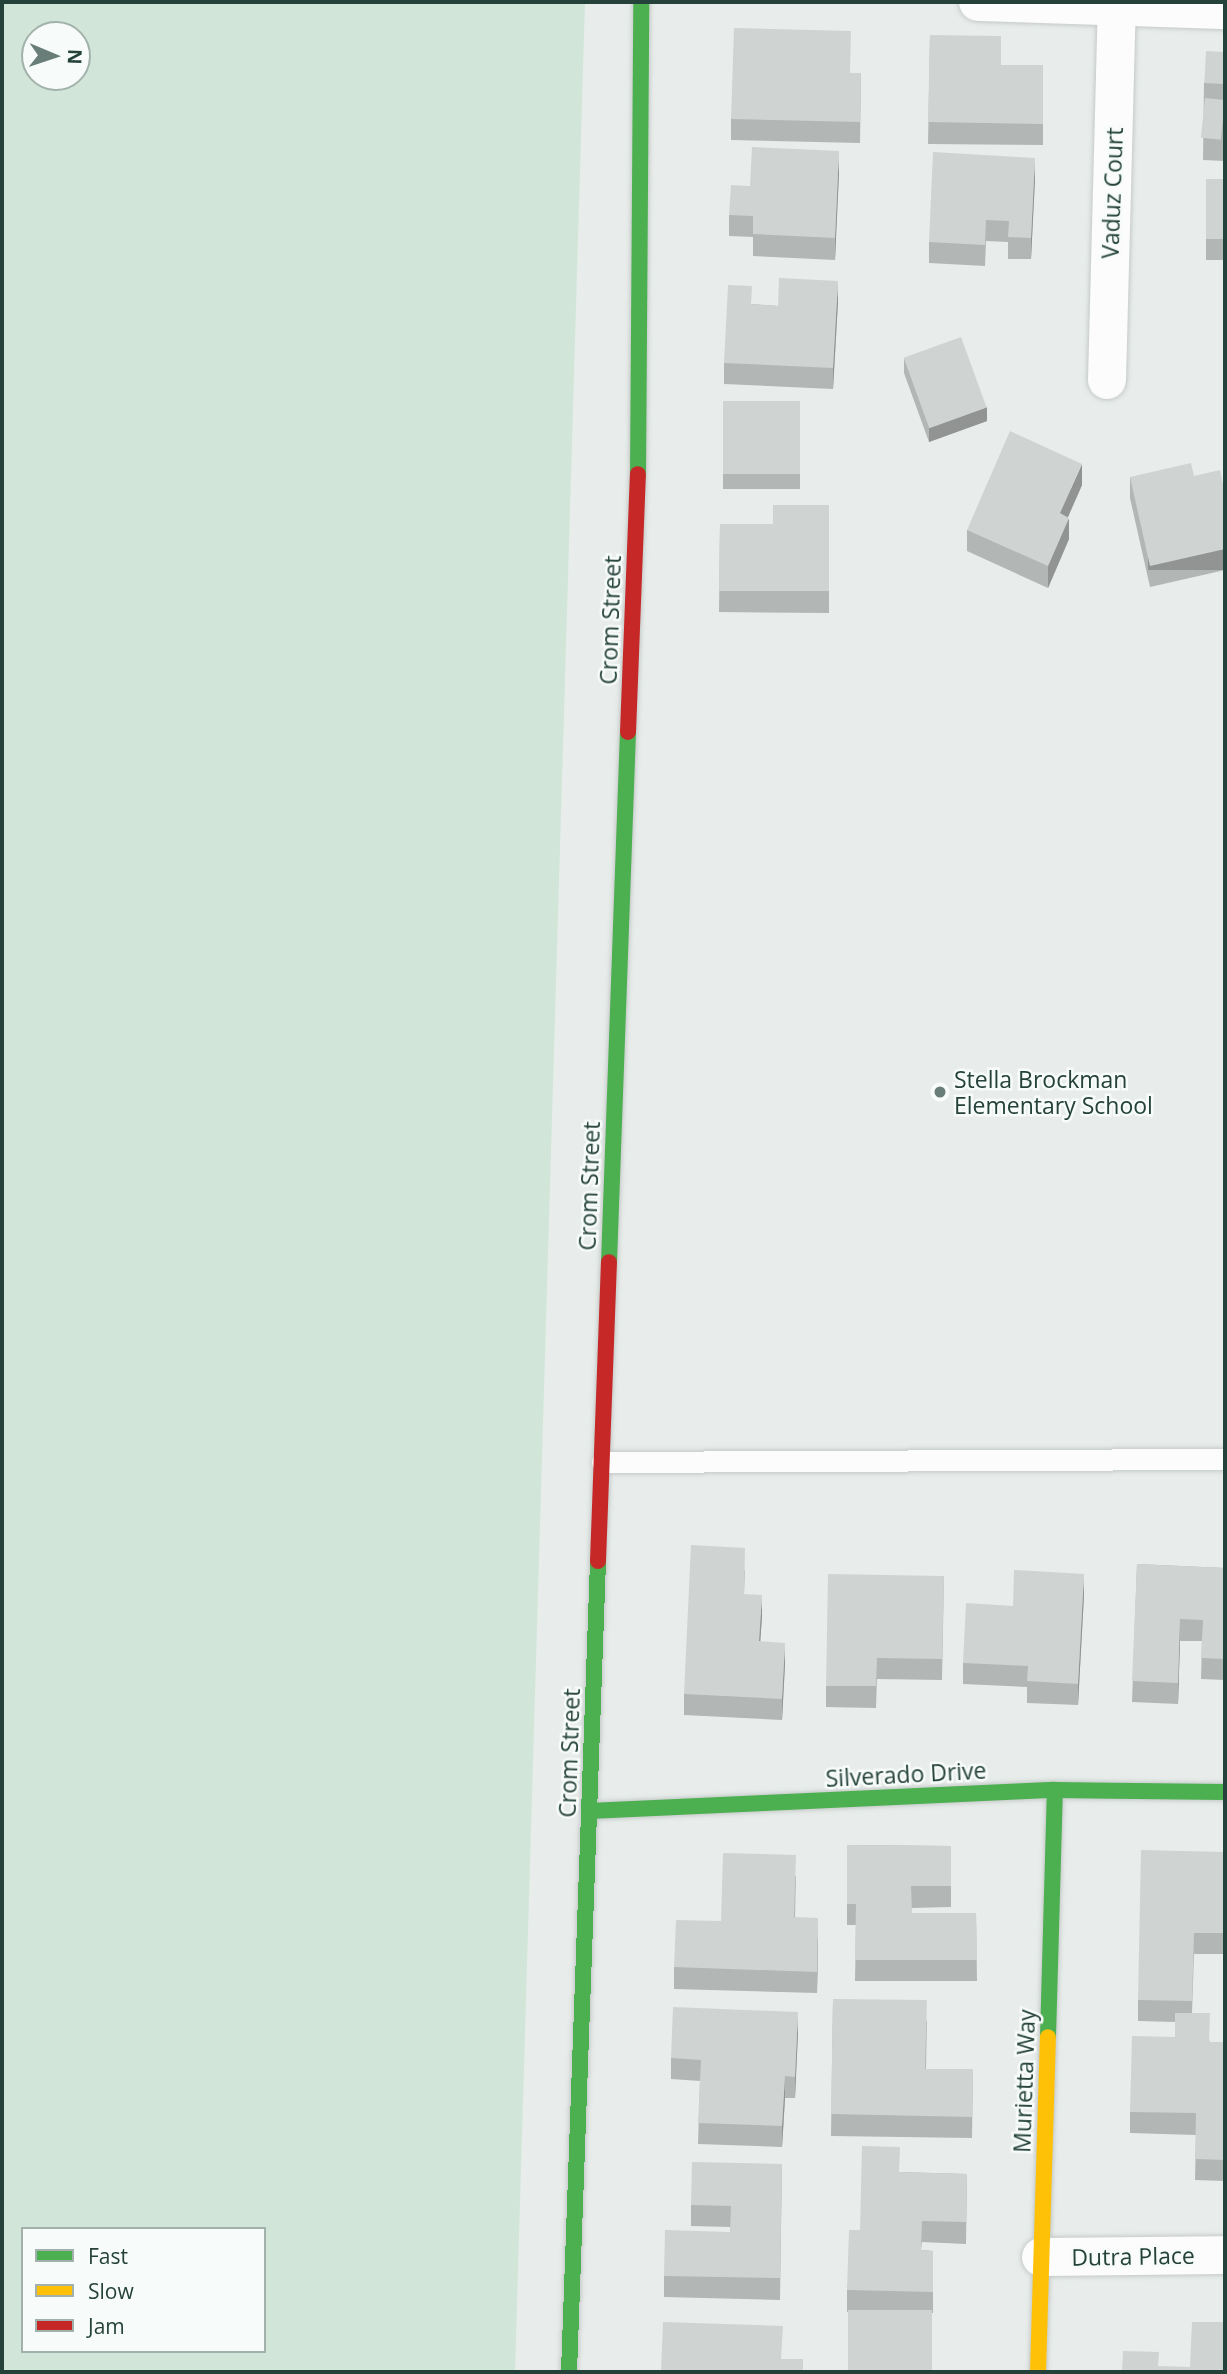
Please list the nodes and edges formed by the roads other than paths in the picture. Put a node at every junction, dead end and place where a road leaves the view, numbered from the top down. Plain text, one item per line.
1 (641, 2) edge
2 (978, 2) edge
3 (1117, 6) junction
4 (1225, 10) edge
5 (1107, 380) dead end
6 (1225, 1459) edge
7 (602, 1462) junction
8 (1055, 1790) junction
9 (1225, 1792) edge
10 (589, 1811) junction
11 (1225, 2255) edge
12 (1041, 2257) junction
13 (569, 2372) edge
14 (1038, 2372) edge

1 - 7 street, Crom Street
2 - 3 street
3 - 4 street
3 - 5 street, Vaduz Court
6 - 7 lane
7 - 10 street, Crom Street
8 - 9 street, Silverado Drive
8 - 10 street, Silverado Drive
8 - 12 street, Murietta Way
10 - 13 street, Crom Street
11 - 12 street, Dutra Place
12 - 14 street, Murietta Way

